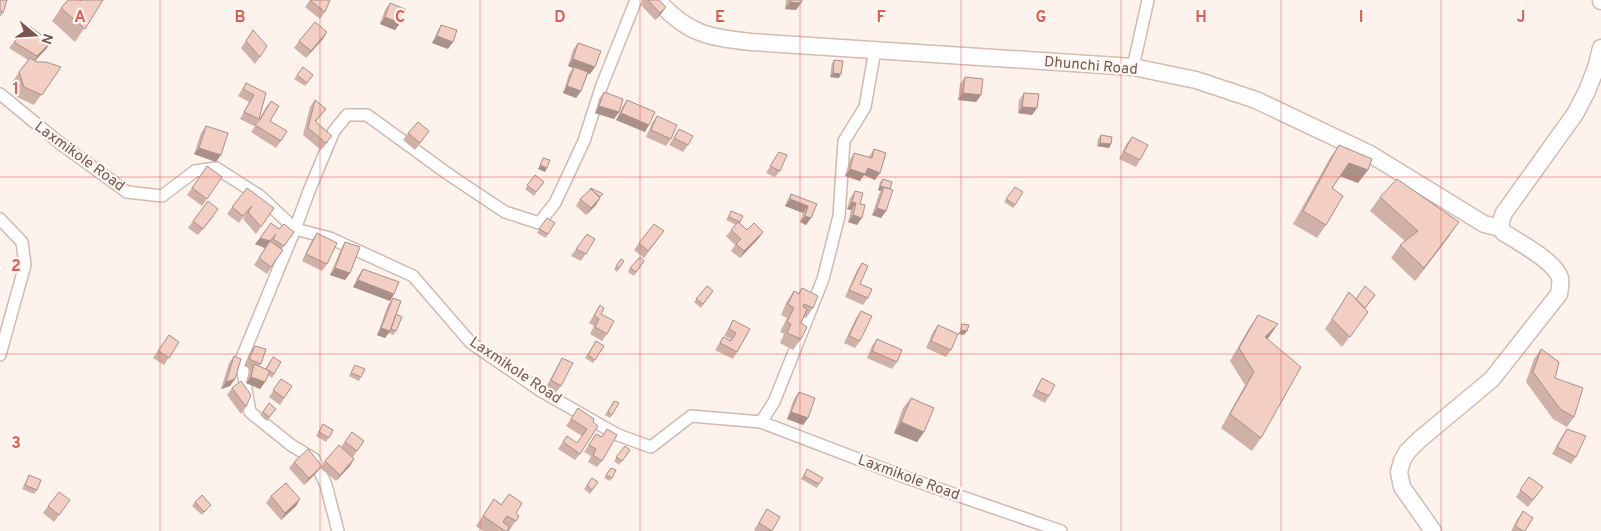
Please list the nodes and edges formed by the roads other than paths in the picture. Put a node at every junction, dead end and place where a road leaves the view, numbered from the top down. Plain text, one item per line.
1 (636, 0) edge
2 (658, 0) edge
3 (1148, 0) edge
4 (1601, 48) edge
5 (875, 50) junction
6 (1133, 67) junction
7 (0, 94) edge
8 (0, 219) edge
9 (1501, 228) junction
10 (295, 229) junction
11 (0, 356) edge
12 (761, 422) junction
13 (338, 531) edge
14 (1060, 531) edge
15 (1433, 531) edge

1 - 10 street
2 - 5 street, Dhunchi Road
3 - 6 street
4 - 9 street
5 - 6 street, Dhunchi Road
5 - 12 street
6 - 9 street, Dhunchi Road
7 - 10 street, Laxmikole Road
8 - 11 street
9 - 15 street, Dhunchi Road
10 - 12 street, Laxmikole Road
10 - 13 street
12 - 14 street, Laxmikole Road

